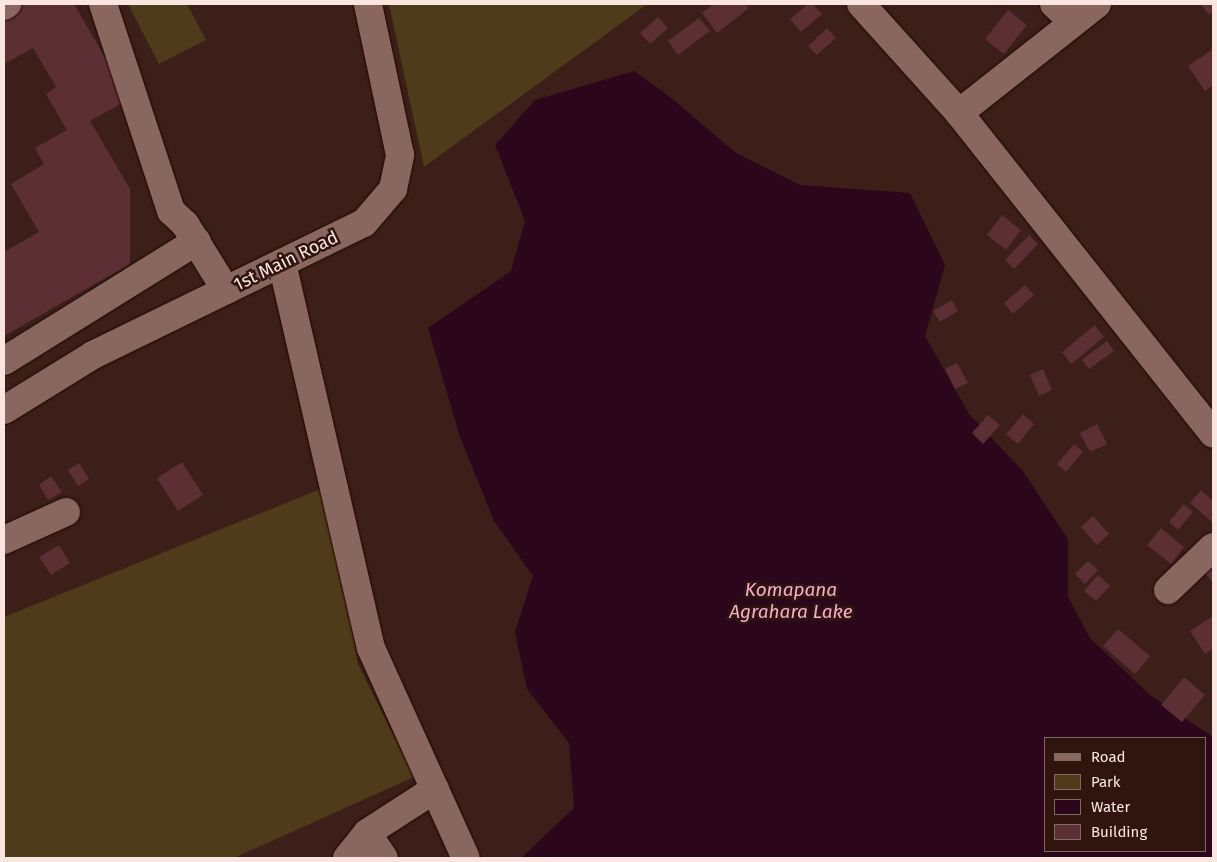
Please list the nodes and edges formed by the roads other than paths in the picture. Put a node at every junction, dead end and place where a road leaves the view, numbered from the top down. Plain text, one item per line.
1 (7, 4) edge
2 (103, 4) edge
3 (368, 4) edge
4 (861, 4) edge
5 (1097, 4) edge
6 (4, 6) edge
7 (1063, 13) edge
8 (959, 113) junction
9 (196, 241) junction
10 (282, 263) junction
11 (226, 290) junction
12 (4, 361) edge
13 (4, 410) edge
14 (1213, 434) edge
15 (66, 512) dead end
16 (4, 540) edge
17 (1213, 547) edge
18 (1168, 590) dead end
19 (435, 789) junction
20 (367, 833) junction
21 (347, 858) edge
22 (384, 858) edge
23 (466, 858) edge

1 - 6 street
2 - 9 street
3 - 10 street, 1st Main Road
4 - 8 street
5 - 7 street
7 - 8 street
8 - 14 street
9 - 11 street
9 - 12 street
10 - 11 street, 1st Main Road
10 - 19 street
11 - 13 street, 1st Main Road
15 - 16 street
17 - 18 street
19 - 20 street
19 - 23 street
20 - 21 street
20 - 22 street

